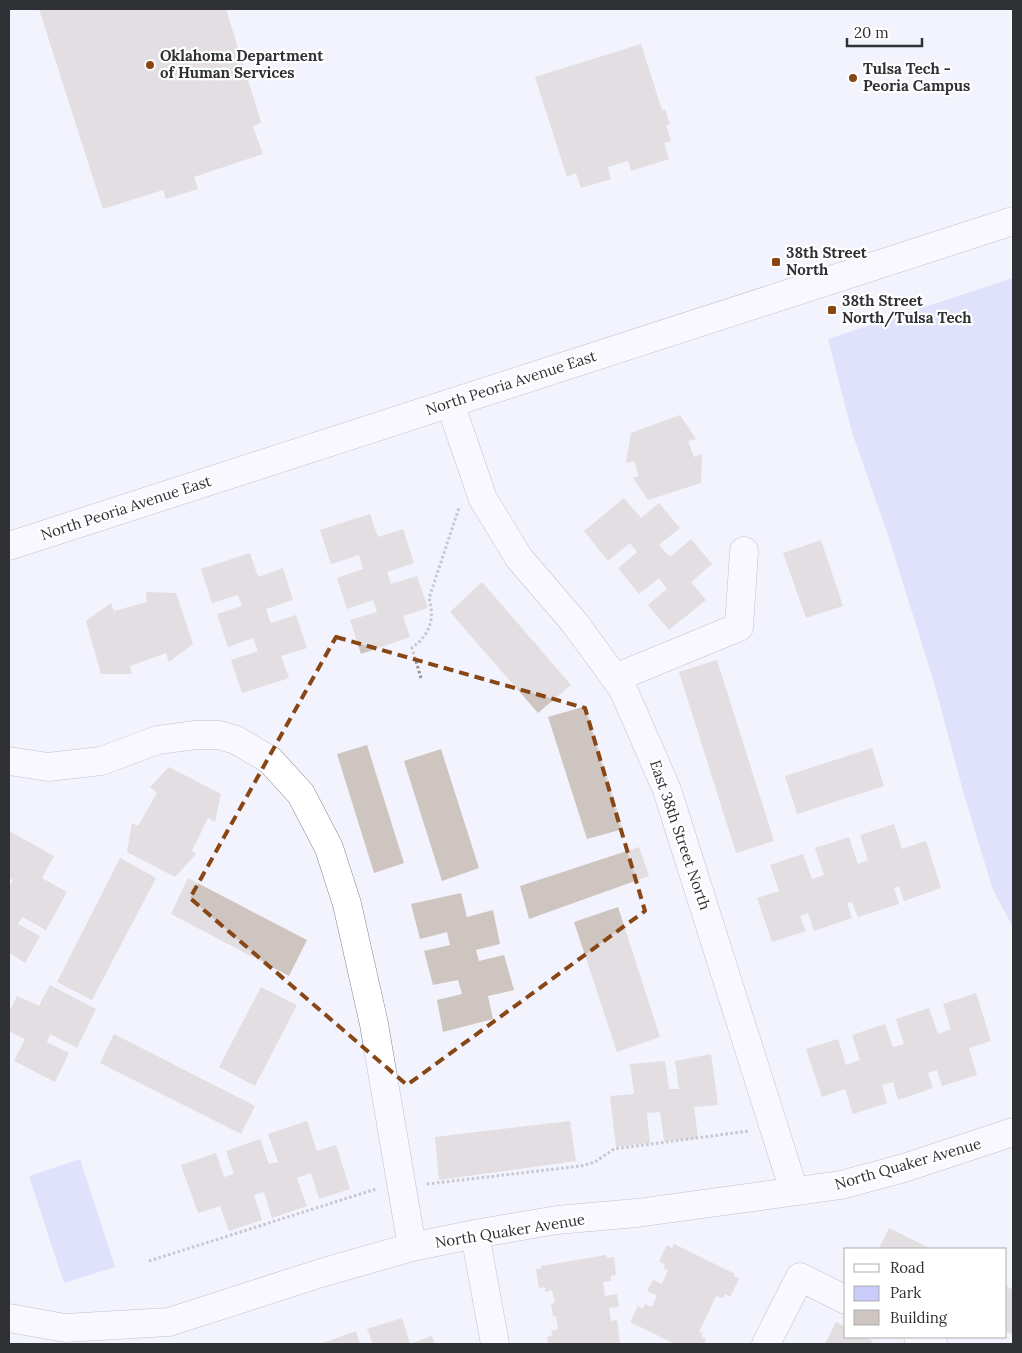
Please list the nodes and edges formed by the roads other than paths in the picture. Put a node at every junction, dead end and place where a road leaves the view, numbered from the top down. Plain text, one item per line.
1 (1013, 221) edge
2 (450, 403) junction
3 (9, 546) edge
4 (744, 552) dead end
5 (615, 678) junction
6 (9, 762) edge
7 (1013, 1132) edge
8 (794, 1191) junction
9 (475, 1234) junction
10 (412, 1247) junction
11 (844, 1299) edge
12 (9, 1318) edge
13 (920, 1338) edge
14 (495, 1344) edge
15 (766, 1344) edge
16 (933, 1344) edge

1 - 2 street, North Peoria Avenue East
2 - 3 street, North Peoria Avenue East
2 - 5 street, East 38th Street North
4 - 5 street
5 - 8 street, East 38th Street North
6 - 10 street
7 - 8 street, North Quaker Avenue
8 - 9 street, North Quaker Avenue
9 - 10 street, North Quaker Avenue
9 - 14 street
10 - 12 street, North Quaker Avenue
11 - 15 street
13 - 16 street

